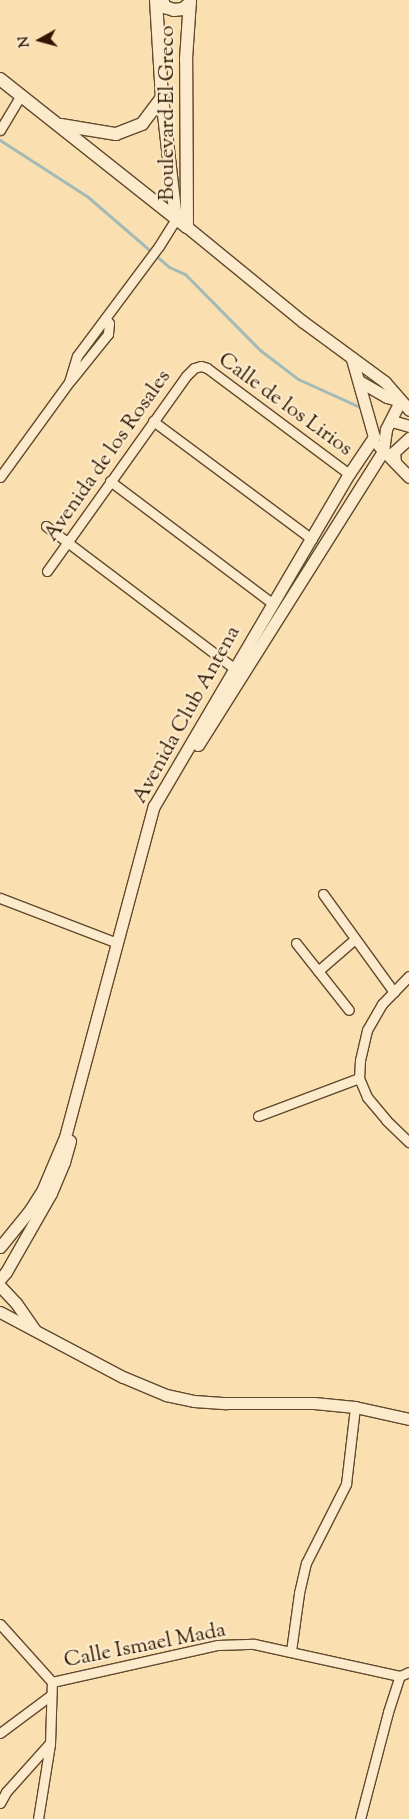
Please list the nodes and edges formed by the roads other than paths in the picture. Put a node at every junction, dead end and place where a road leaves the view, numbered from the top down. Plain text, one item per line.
1 (156, 0) edge
2 (162, 0) edge
3 (190, 1) edge
4 (0, 79) edge
5 (187, 88) junction
6 (162, 92) junction
7 (21, 95) junction
8 (57, 124) junction
9 (0, 130) edge
10 (176, 219) junction
11 (187, 227) junction
12 (352, 359) junction
13 (201, 366) joint
14 (359, 381) junction
15 (404, 401) edge
16 (409, 410) edge
17 (153, 421) junction
18 (389, 425) junction
19 (409, 426) edge
20 (374, 438) junction
21 (409, 438) edge
22 (383, 450) junction
23 (395, 462) junction
24 (349, 474) junction
25 (0, 477) edge
26 (409, 477) edge
27 (110, 481) junction
28 (46, 526) dead end
29 (312, 539) junction
30 (68, 541) junction
31 (47, 571) dead end
32 (273, 604) junction
33 (234, 668) junction
34 (323, 894) dead end
35 (0, 898) edge
36 (355, 939) junction
37 (117, 942) junction
38 (296, 943) dead end
39 (318, 971) junction
40 (409, 976) edge
41 (394, 992) junction
42 (349, 1010) dead end
43 (359, 1078) junction
44 (258, 1116) dead end
45 (409, 1142) edge
46 (0, 1246) edge
47 (0, 1279) edge
48 (0, 1286) edge
49 (0, 1312) edge
50 (35, 1330) junction
51 (355, 1406) junction
52 (409, 1419) edge
53 (0, 1624) edge
54 (291, 1651) junction
55 (409, 1672) edge
56 (400, 1676) junction
57 (52, 1682) junction
58 (50, 1695) junction
59 (0, 1733) edge
60 (50, 1744) junction
61 (0, 1803) edge
62 (38, 1819) edge
63 (360, 1819) edge

1 - 6 main road, Boulevard El Greco
2 - 3 main road
3 - 5 main road, Boulevard El Greco
4 - 7 main road
5 - 6 main road
5 - 11 main road, Boulevard El Greco
6 - 8 main road
6 - 10 main road, Boulevard El Greco
7 - 8 main road
7 - 9 street
8 - 10 main road
10 - 11 main road
10 - 25 street
11 - 12 street
12 - 14 street
12 - 15 street
13 - 17 street, Avenida de los Rosales
13 - 24 street, Calle de los Lirios
14 - 15 street
14 - 20 street
15 - 16 street
15 - 18 street, Avenida Club Antena
17 - 27 street, Avenida de los Rosales
17 - 29 street
18 - 19 street
18 - 20 street, Avenida Club Antena
18 - 22 street, Avenida Club Antena
20 - 22 street
20 - 24 street, Avenida Club Antena
21 - 23 street
22 - 23 street
22 - 47 street, Avenida Club Antena
23 - 26 street
24 - 29 street, Avenida Club Antena
27 - 30 street, Avenida de los Rosales
27 - 32 street
28 - 30 street
29 - 32 street, Avenida Club Antena
30 - 31 street, Avenida de los Rosales
30 - 33 street
32 - 33 street, Avenida Club Antena
33 - 37 street, Avenida Club Antena
34 - 36 street
35 - 37 street
36 - 39 street
36 - 41 street
37 - 46 street, Avenida Club Antena
38 - 39 street
39 - 42 street
40 - 41 street
41 - 43 street
43 - 44 street
43 - 45 street
48 - 50 street
49 - 50 street
50 - 51 street
51 - 52 street
51 - 54 street
53 - 57 street, Calle Ismael Mada
54 - 56 street, Calle Ismael Mada
54 - 57 street, Calle Ismael Mada
55 - 56 street
56 - 63 street
57 - 58 street
58 - 59 street
58 - 60 street
60 - 61 street
60 - 62 street

